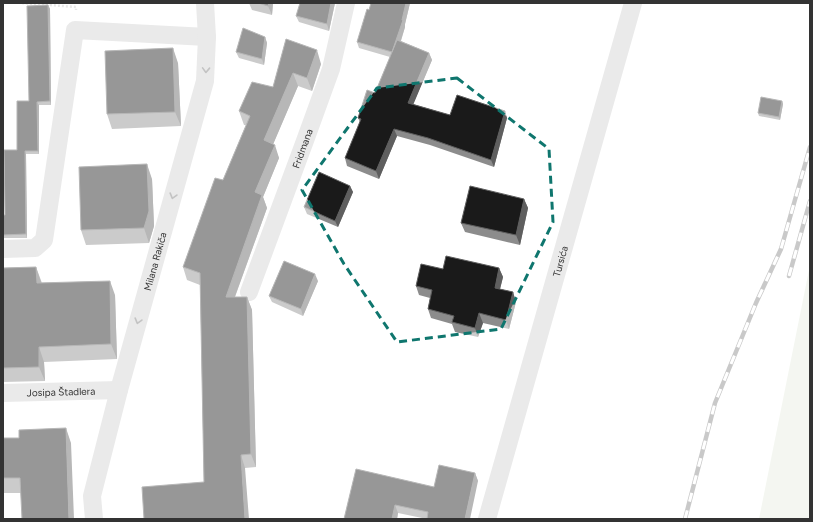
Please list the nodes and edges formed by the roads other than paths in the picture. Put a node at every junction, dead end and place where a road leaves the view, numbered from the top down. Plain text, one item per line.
1 (205, 3) edge
2 (346, 3) edge
3 (633, 3) edge
4 (207, 37) junction
5 (3, 249) edge
6 (249, 292) dead end
7 (119, 390) junction
8 (3, 393) edge
9 (92, 496) junction
10 (86, 519) edge
11 (94, 519) edge
12 (487, 519) edge

1 - 4 street, Milana Rakiča
2 - 6 street, Fridmana
3 - 12 street, Tursića
4 - 5 street
4 -> 7 street, Milana Rakiča
7 - 8 street, Josipa Štadlera
7 - 9 street, Milana Rakiča
9 - 10 street
9 - 11 street, Milana Rakiča

